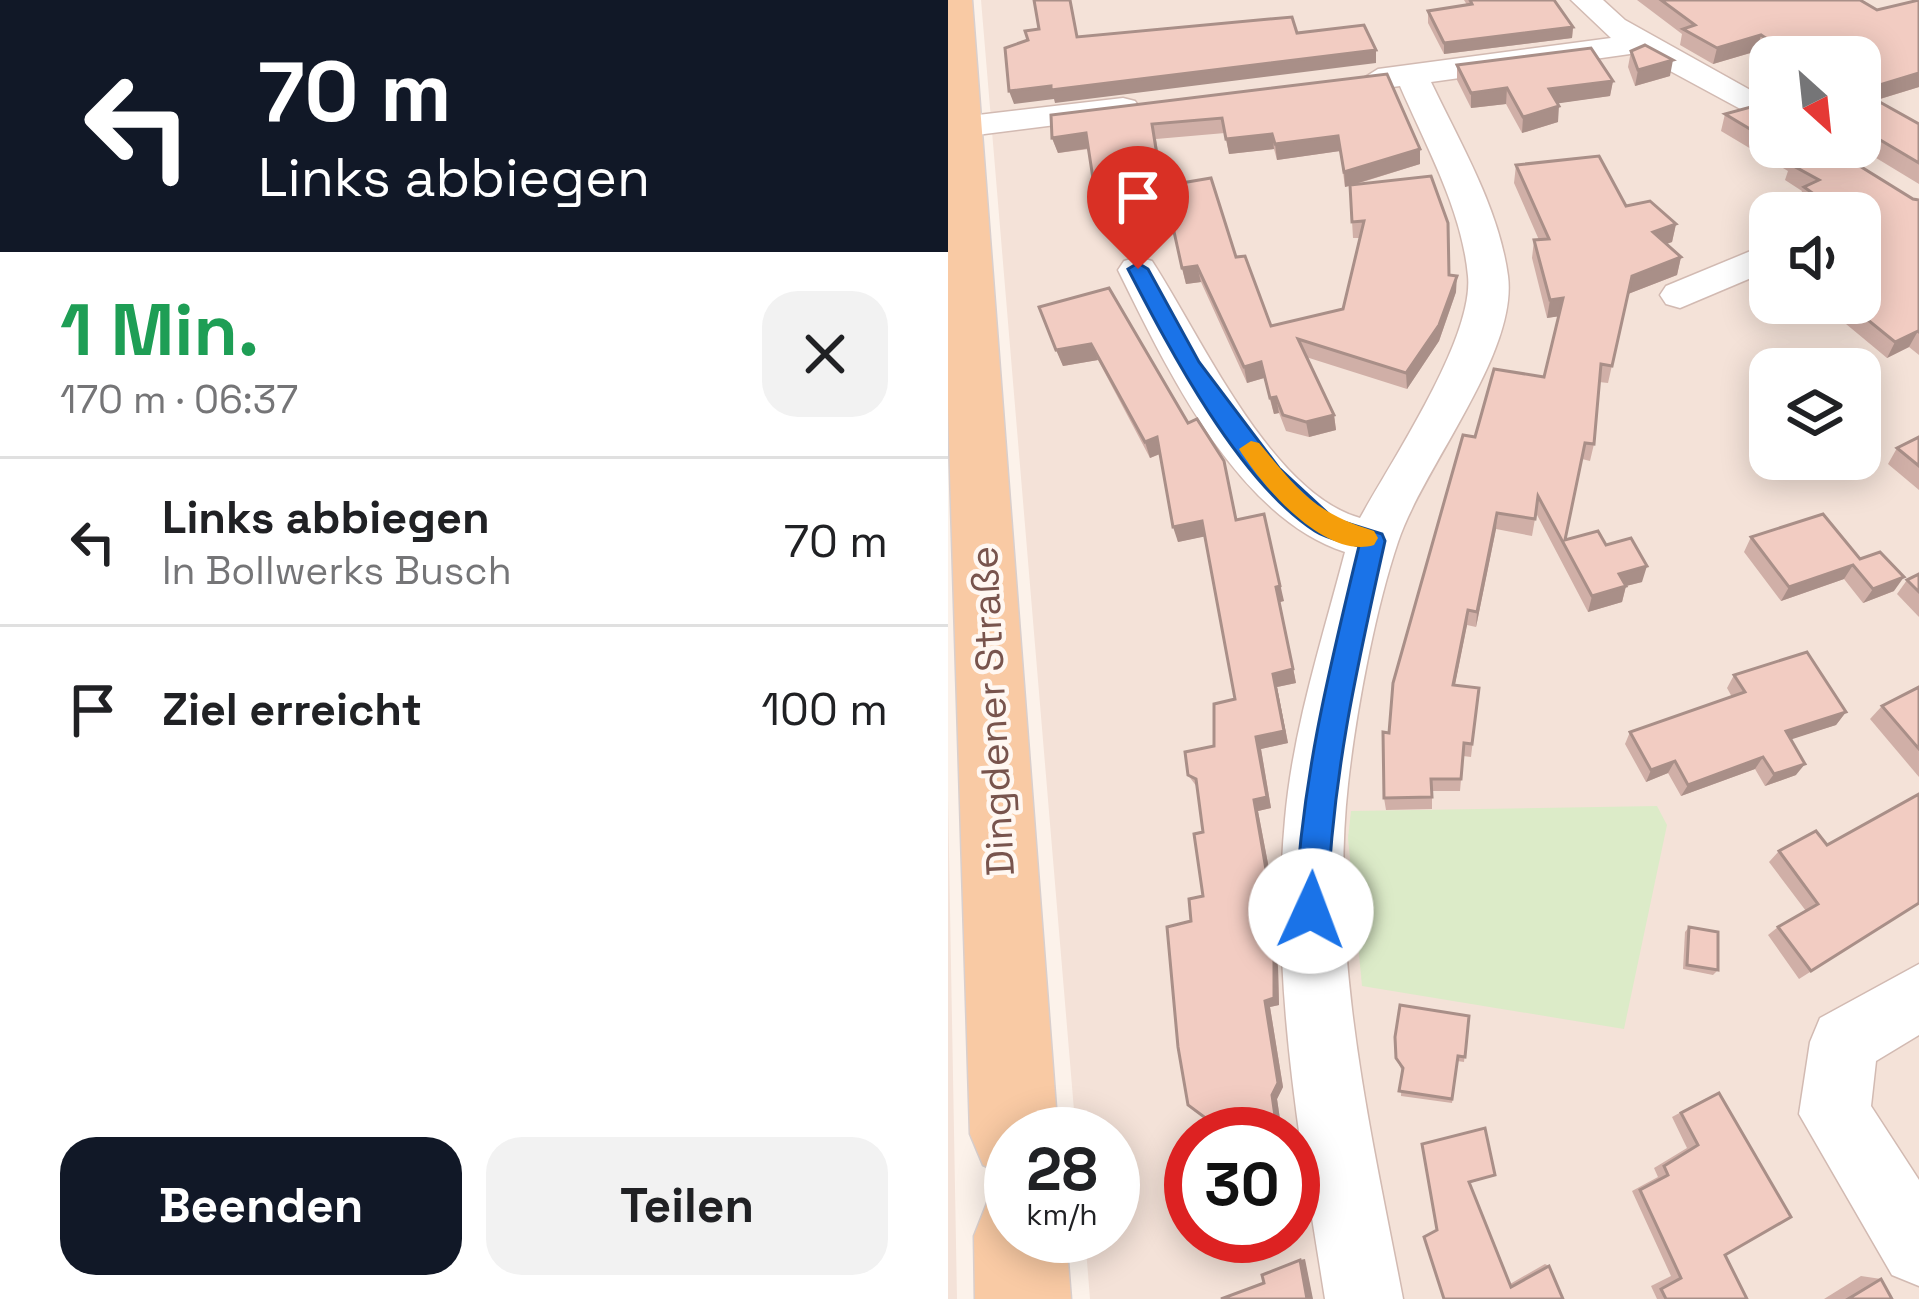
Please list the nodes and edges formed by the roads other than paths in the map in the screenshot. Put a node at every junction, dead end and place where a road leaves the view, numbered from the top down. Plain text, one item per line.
1 (954, 0) edge
2 (1586, 0) edge
3 (1643, 43) junction
4 (1412, 75) junction
5 (1342, 83) edge
6 (1749, 103) edge
7 (1154, 104) edge
8 (961, 127) junction
9 (956, 211) edge
10 (1749, 264) edge
11 (1138, 269) dead end
12 (1680, 295) dead end
13 (1373, 541) junction
14 (1919, 997) edge
15 (1012, 1107) edge
16 (1919, 1249) edge
17 (1021, 1263) edge
18 (1023, 1299) edge
19 (1364, 1299) edge

1 - 8 main road, Dingdener Straße
2 - 3 street
3 - 4 street
3 - 6 street
4 - 5 street
4 - 13 street
7 - 8 street
8 - 9 main road, Dingdener Straße
9 - 15 main road, Dingdener Straße
10 - 12 street
11 - 13 street
13 - 19 street
14 - 16 street
17 - 18 main road

